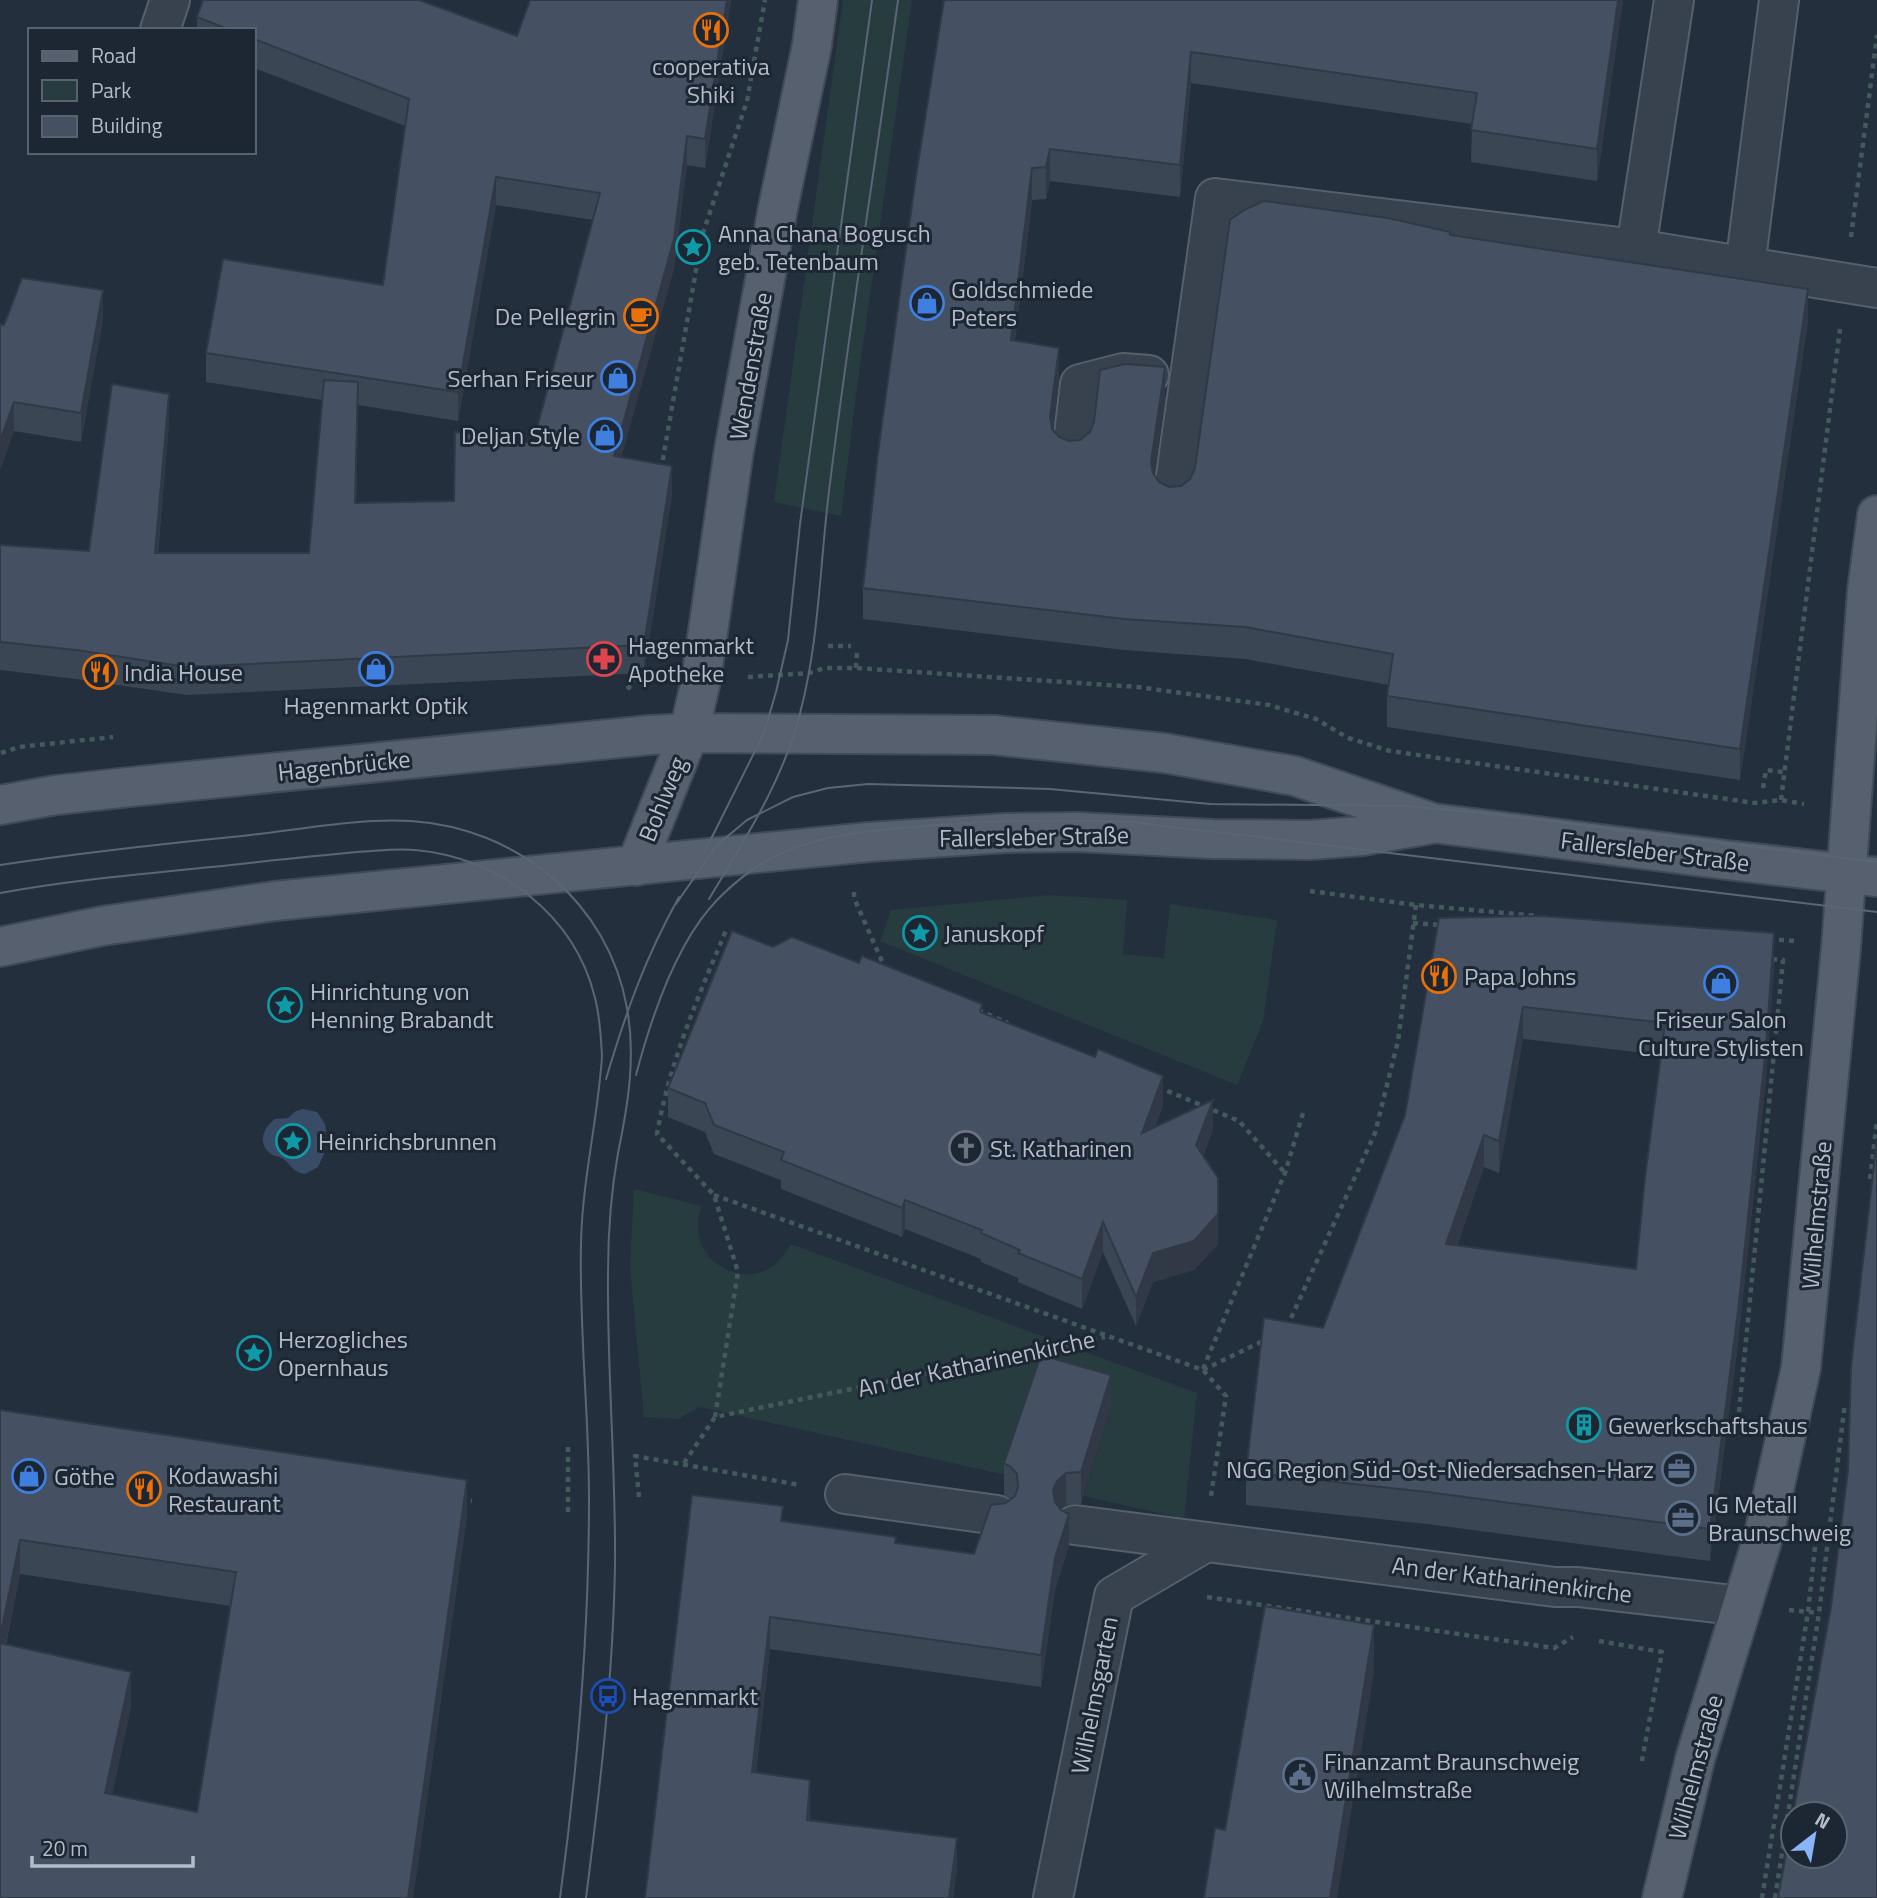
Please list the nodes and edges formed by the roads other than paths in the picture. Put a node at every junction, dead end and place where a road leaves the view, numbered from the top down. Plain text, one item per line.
1 (170, 0) edge
2 (818, 0) edge
3 (1674, 0) edge
4 (1779, 0) edge
5 (161, 28) edge
6 (1636, 249) junction
7 (1745, 267) junction
8 (1861, 286) edge
9 (1190, 379) junction
10 (1072, 451) edge
11 (1173, 497) edge
12 (1877, 515) edge
13 (689, 733) junction
14 (0, 805) edge
15 (1433, 823) junction
16 (636, 866) junction
17 (1862, 875) edge
18 (0, 947) edge
19 (845, 1494) road end
20 (998, 1515) edge
21 (1074, 1525) edge
22 (1206, 1542) junction
23 (1742, 1606) junction
24 (1053, 1898) edge
25 (1662, 1898) edge

1 - 5 street
2 - 13 main road, Wendenstraße
3 - 6 street
4 - 7 street
6 - 7 street
6 - 9 street
7 - 8 street
9 - 10 street
9 - 11 street
12 - 17 main road, Wilhelmstraße
13 - 14 main road, Hagenbrücke
13 - 15 main road, Fallersleber Straße
13 - 16 main road, Bohlweg
15 - 16 main road, Fallersleber Straße
15 - 17 main road, Fallersleber Straße
16 - 18 main road
17 - 23 main road, Wilhelmstraße
19 - 20 street
21 - 22 street, An der Katharinenkirche
22 - 23 street, An der Katharinenkirche
22 - 24 street, Wilhelmsgarten
23 - 25 main road, Wilhelmstraße

